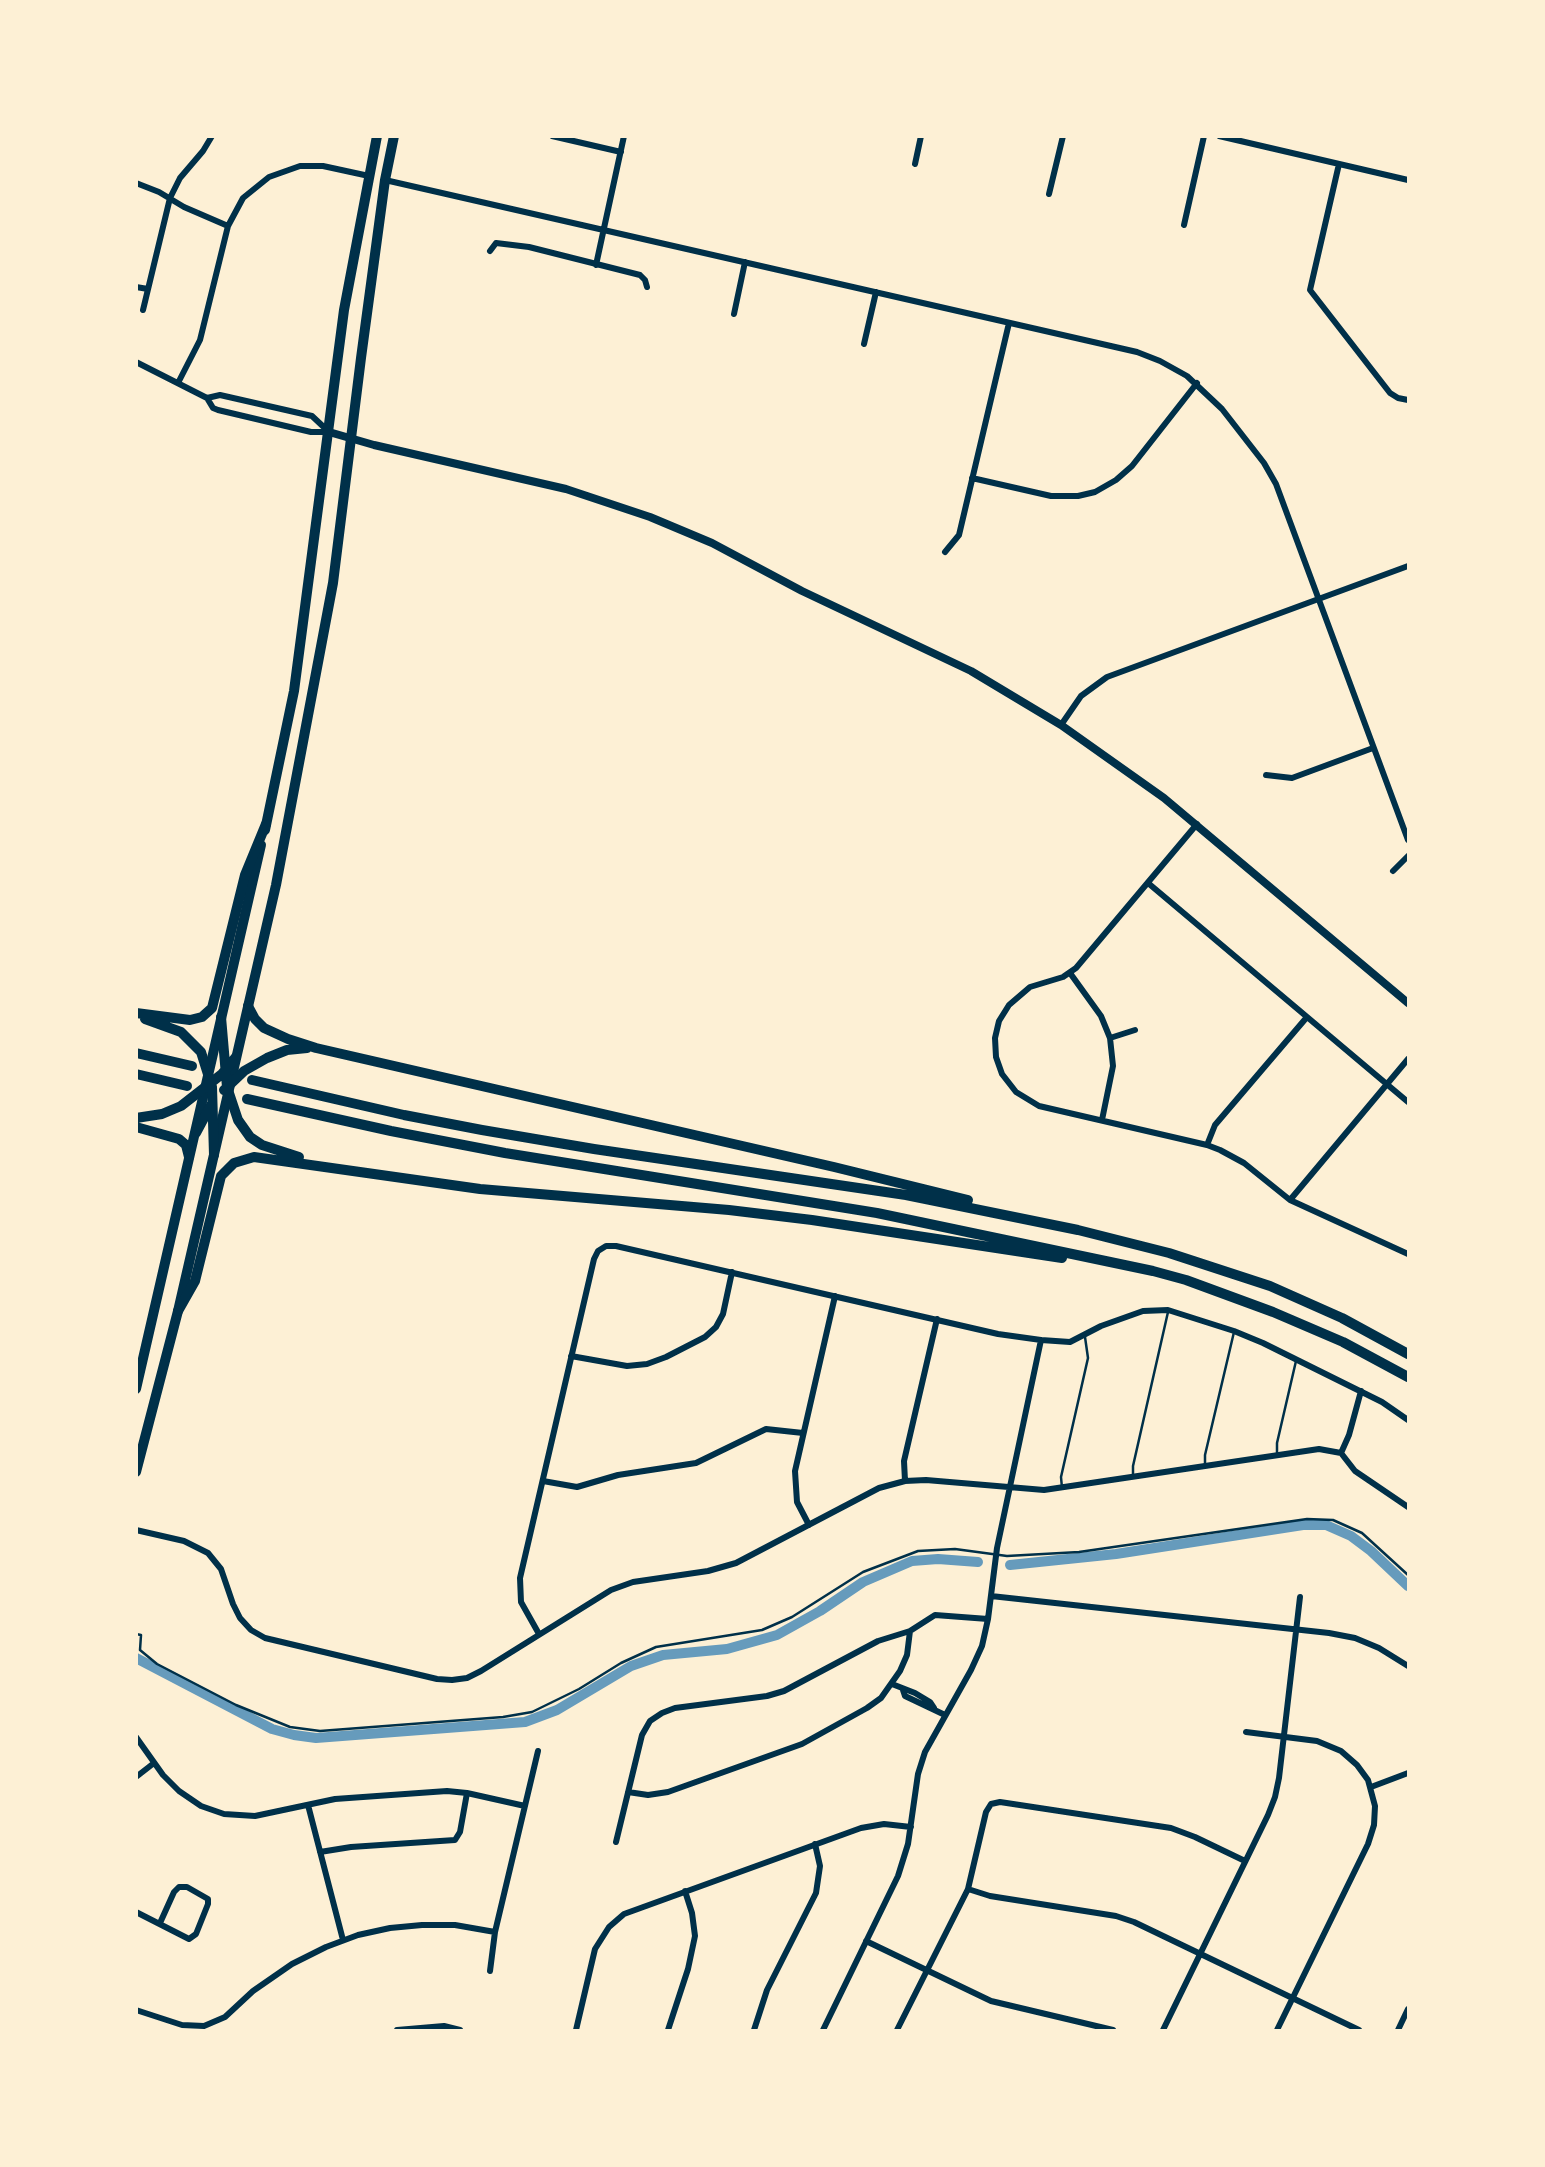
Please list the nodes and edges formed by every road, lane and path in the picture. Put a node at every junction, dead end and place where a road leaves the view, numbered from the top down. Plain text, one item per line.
1 (212, 136) edge
2 (377, 136) edge
3 (394, 136) edge
4 (552, 136) edge
5 (624, 136) edge
6 (921, 136) edge
7 (1063, 136) edge
8 (1204, 136) edge
9 (1219, 136) edge
10 (621, 152) junction
11 (915, 164) dead end
12 (1339, 164) junction
13 (369, 176) junction
14 (385, 180) junction
15 (1409, 180) edge
16 (136, 183) edge
17 (1049, 194) dead end
18 (170, 198) junction
19 (228, 226) junction
20 (1184, 226) dead end
21 (604, 230) junction
22 (489, 251) dead end
23 (745, 262) junction
24 (596, 265) junction
25 (136, 287) edge
26 (646, 287) dead end
27 (148, 289) junction
28 (876, 292) junction
29 (143, 310) dead end
30 (734, 314) dead end
31 (1009, 323) junction
32 (864, 344) dead end
33 (136, 362) edge
34 (178, 383) junction
35 (1197, 383) junction
36 (206, 398) junction
37 (1409, 400) edge
38 (329, 432) junction
39 (352, 438) junction
40 (972, 478) junction
41 (945, 552) dead end
42 (1409, 566) edge
43 (1319, 599) junction
44 (1061, 725) junction
45 (1373, 748) junction
46 (1266, 775) dead end
47 (266, 824) junction
48 (1197, 824) junction
49 (1409, 840) edge
50 (1409, 856) edge
51 (1393, 871) dead end
52 (1148, 883) junction
53 (1070, 973) junction
54 (1409, 1003) edge
55 (248, 1006) junction
56 (136, 1014) edge
57 (221, 1017) junction
58 (1307, 1017) junction
59 (1135, 1030) dead end
60 (1110, 1038) junction
61 (316, 1048) junction
62 (136, 1053) edge
63 (236, 1057) junction
64 (1409, 1059) edge
65 (192, 1066) dead end
66 (224, 1072) junction
67 (136, 1074) edge
68 (252, 1080) dead end
69 (209, 1082) junction
70 (1387, 1084) junction
71 (187, 1086) dead end
72 (229, 1088) junction
73 (247, 1099) dead end
74 (1409, 1102) edge
75 (212, 1104) junction
76 (136, 1118) edge
77 (1102, 1120) junction
78 (136, 1127) edge
79 (196, 1133) junction
80 (1207, 1145) junction
81 (214, 1155) junction
82 (190, 1157) junction
83 (335, 1167) junction
84 (1290, 1200) junction
85 (1078, 1230) junction
86 (1409, 1254) edge
87 (1121, 1264) junction
88 (732, 1272) junction
89 (835, 1296) junction
90 (1168, 1310) junction
91 (178, 1311) junction
92 (937, 1319) junction
93 (1234, 1331) junction
94 (1084, 1335) junction
95 (1041, 1339) junction
96 (1409, 1354) edge
97 (571, 1356) junction
98 (1297, 1359) junction
99 (1409, 1377) edge
100 (136, 1389) edge
101 (1361, 1391) junction
102 (1409, 1420) edge
103 (803, 1433) junction
104 (1341, 1453) junction
105 (1277, 1454) junction
106 (1205, 1465) junction
107 (136, 1472) edge
108 (1133, 1476) junction
109 (542, 1481) junction
110 (905, 1481) junction
111 (1009, 1488) junction
112 (1062, 1488) junction
113 (1409, 1507) edge
114 (809, 1525) junction
115 (136, 1530) edge
116 (996, 1555) junction
117 (1409, 1574) edge
118 (991, 1596) junction
119 (1300, 1597) dead end
120 (988, 1619) junction
121 (1296, 1629) junction
122 (910, 1630) junction
123 (539, 1633) junction
124 (136, 1634) edge
125 (1409, 1666) edge
126 (892, 1684) junction
127 (945, 1715) junction
128 (1246, 1732) dead end
129 (136, 1737) edge
130 (1283, 1737) junction
131 (538, 1751) dead end
132 (154, 1763) junction
133 (1409, 1773) edge
134 (136, 1777) edge
135 (1371, 1787) junction
136 (628, 1792) junction
137 (467, 1793) junction
138 (308, 1805) junction
139 (525, 1806) junction
140 (911, 1828) junction
141 (616, 1842) dead end
142 (815, 1844) junction
143 (320, 1852) junction
144 (1245, 1861) junction
145 (968, 1889) junction
146 (685, 1891) junction
147 (136, 1912) edge
148 (160, 1923) junction
149 (495, 1932) junction
150 (343, 1940) junction
151 (866, 1941) junction
152 (1200, 1953) junction
153 (491, 1971) dead end
154 (927, 1972) junction
155 (1293, 1998) junction
156 (1409, 2009) edge
157 (136, 2010) edge
158 (170, 2021) junction
159 (166, 2031) edge
160 (397, 2031) edge
161 (460, 2031) edge
162 (576, 2031) edge
163 (668, 2031) edge
164 (754, 2031) edge
165 (823, 2031) edge
166 (897, 2031) edge
167 (1113, 2031) edge
168 (1163, 2031) edge
169 (1277, 2031) edge
170 (1359, 2031) edge
171 (1398, 2031) edge

1 - 18 street
2 - 13 main road
3 - 14 main road
4 - 10 street
5 - 10 street
6 - 11 street
7 - 17 street
8 - 20 street
9 - 12 street
10 - 21 street
12 - 15 street
12 - 37 street
13 - 19 street
13 - 38 main road
14 - 21 street
14 - 39 main road
16 - 18 street
18 - 19 street
18 - 27 street
19 - 34 street
21 - 23 street
21 - 24 street
22 - 24 street
23 - 28 street
23 - 30 street
24 - 26 street
25 - 27 street
27 - 29 street
28 - 31 street
28 - 32 street
31 - 35 street
31 - 40 street
33 - 34 street
34 - 36 street
35 - 40 street
35 - 43 street
36 - 38 street
36 - 38 street
38 - 39 street
38 - 47 main road
39 - 44 street
39 - 55 main road
40 - 41 street
42 - 43 street
43 - 44 street
43 - 45 street
44 - 48 street
45 - 46 street
45 - 49 street
47 - 56 highway
47 - 57 main road
48 - 52 street
48 - 54 street
50 - 51 street
52 - 53 street
52 - 58 street
53 - 60 street
53 - 77 street
55 - 61 highway
55 - 63 main road
56 - 69 highway
57 - 66 highway
57 - 69 main road
58 - 70 street
58 - 80 street
59 - 60 street
60 - 77 street
61 - 72 highway
61 - 85 highway
62 - 65 highway
63 - 66 highway
63 - 72 main road
64 - 70 street
66 - 69 highway
66 - 72 highway
67 - 71 highway
68 - 85 highway
69 - 75 highway
69 - 76 highway
69 - 79 main road
70 - 74 street
70 - 84 street
72 - 75 highway
72 - 81 main road
72 - 83 highway
73 - 87 highway
75 - 79 highway
75 - 81 highway
77 - 80 street
78 - 82 highway
79 - 82 main road
80 - 84 street
81 - 91 main road
82 - 100 main road
83 - 87 highway
83 - 91 highway
84 - 86 street
85 - 96 highway
87 - 99 highway
88 - 89 street
88 - 97 street
88 - 97 street
89 - 92 street
89 - 103 street
90 - 93 street
90 - 94 street
90 - 108 lane
91 - 107 main road
92 - 95 street
92 - 110 street
93 - 98 street
93 - 106 lane
94 - 95 street
94 - 112 lane
95 - 111 street
97 - 109 street
98 - 101 street
98 - 105 lane
101 - 102 street
101 - 104 street
103 - 109 street
103 - 114 street
104 - 105 street
104 - 113 street
105 - 106 street
106 - 108 street
108 - 112 street
109 - 123 street
110 - 111 street
110 - 114 street
111 - 112 street
111 - 116 street
114 - 123 street
115 - 123 street
116 - 117 lane
116 - 118 street
116 - 124 lane
118 - 120 street
118 - 121 street
119 - 121 street
120 - 122 street
120 - 127 street
121 - 125 street
121 - 130 street
122 - 126 street
122 - 136 street
126 - 127 street
126 - 136 street
127 - 140 street
128 - 130 street
129 - 132 street
130 - 135 street
130 - 144 street
131 - 139 street
132 - 134 street
132 - 138 street
133 - 135 street
135 - 155 street
136 - 141 street
137 - 138 street
137 - 139 street
137 - 143 street
138 - 143 street
139 - 149 street
140 - 142 street
140 - 151 street
142 - 146 street
142 - 164 street
143 - 150 street
144 - 145 street
144 - 152 street
145 - 152 street
145 - 154 street
146 - 162 street
146 - 163 street
147 - 148 street
148 - 148 street
149 - 150 street
149 - 153 street
150 - 158 street
151 - 154 street
151 - 165 street
152 - 155 street
152 - 168 street
154 - 166 street
154 - 167 street
155 - 169 street
155 - 170 street
156 - 171 street
157 - 158 street
158 - 159 street
160 - 161 street

